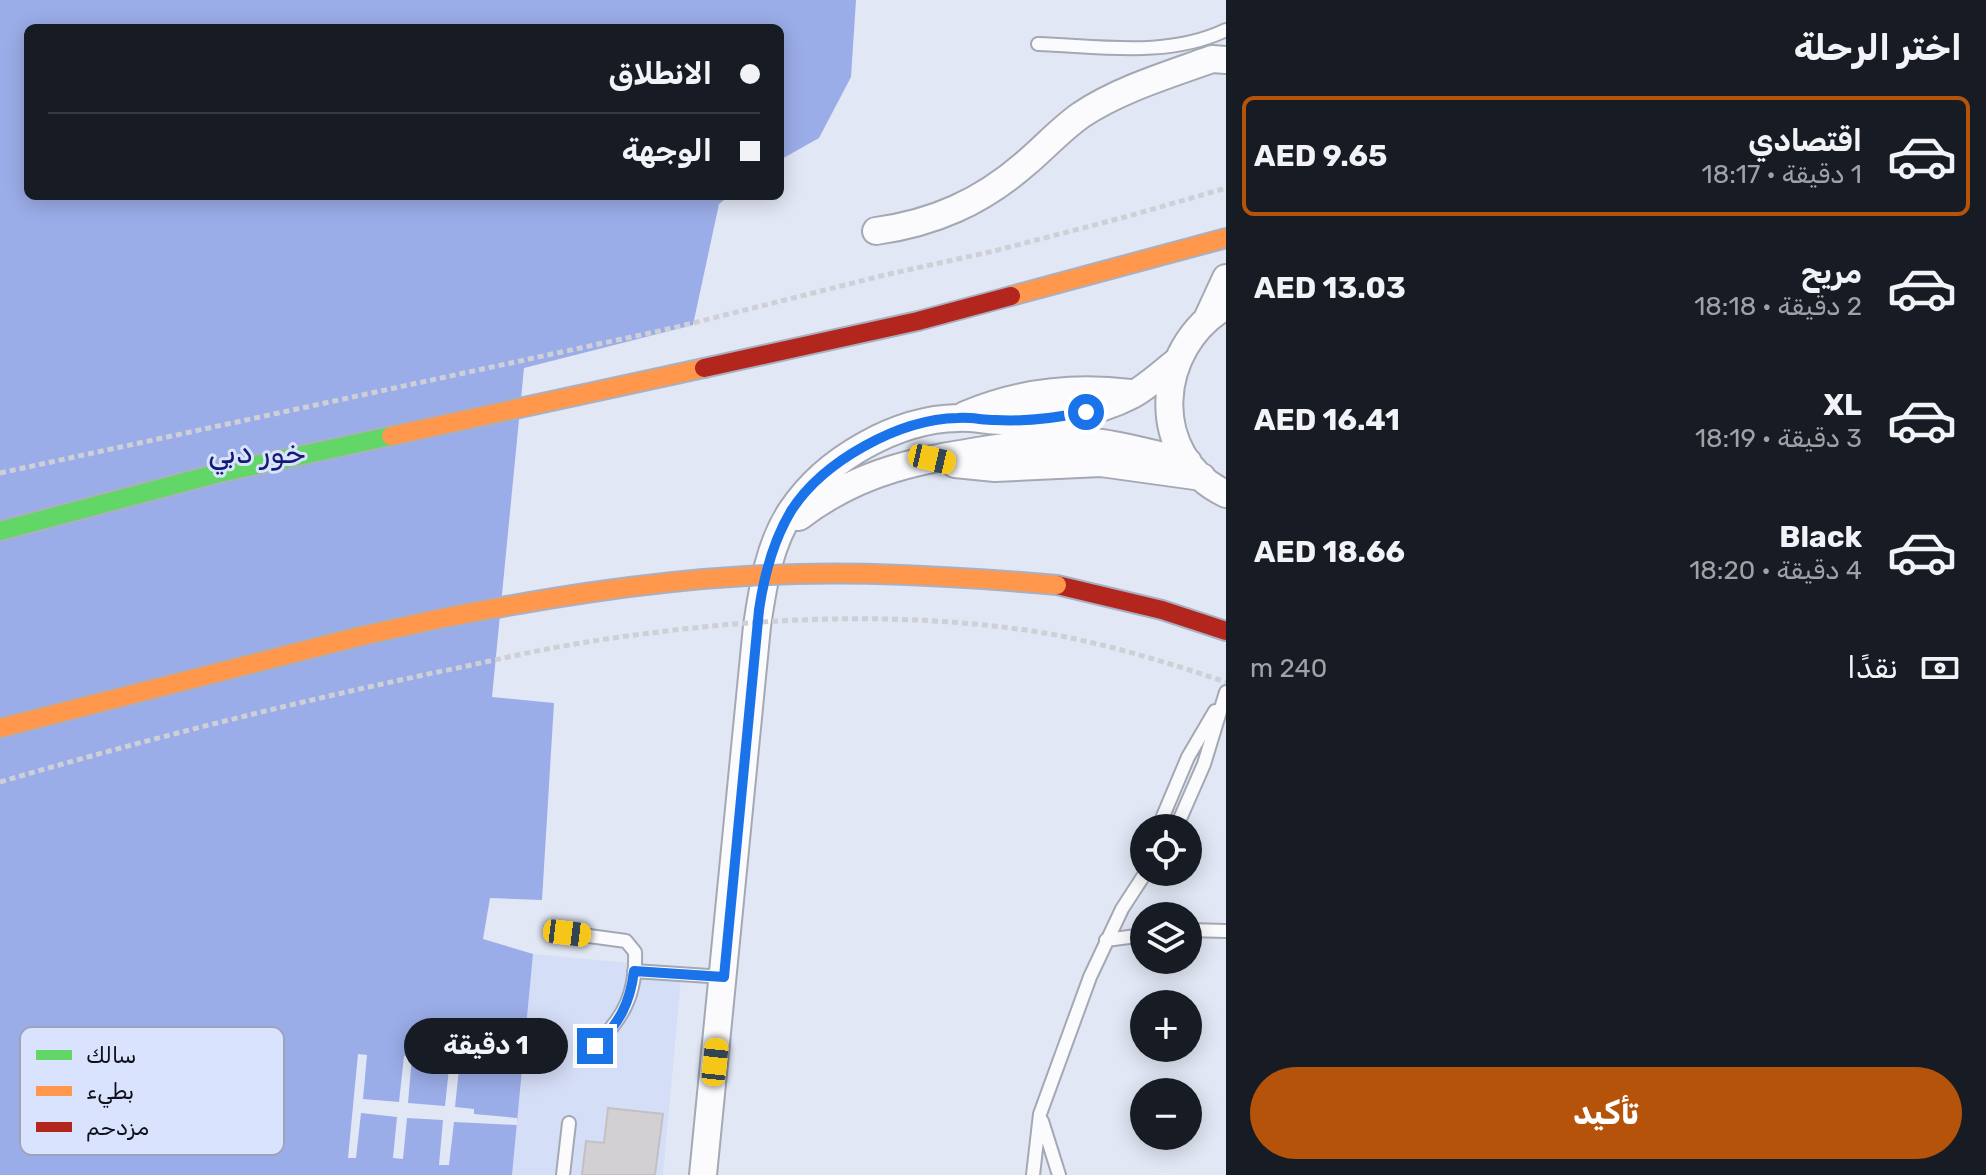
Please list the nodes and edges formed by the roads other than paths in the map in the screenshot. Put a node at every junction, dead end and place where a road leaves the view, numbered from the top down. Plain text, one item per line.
1 (1226, 30) edge
2 (1038, 44) dead end
3 (1221, 63) edge
4 (876, 231) dead end
5 (1226, 235) edge
6 (1226, 278) edge
7 (1217, 312) edge
8 (1176, 362) junction
9 (1195, 469) junction
10 (1226, 494) edge
11 (0, 531) edge
12 (779, 535) junction
13 (1226, 631) edge
14 (1224, 697) edge
15 (0, 728) edge
16 (1164, 814) edge
17 (1182, 814) edge
18 (1136, 886) edge
19 (1202, 930) edge
20 (1226, 931) edge
21 (567, 933) dead end
22 (1130, 937) edge
23 (1106, 940) junction
24 (634, 971) junction
25 (724, 977) junction
26 (582, 1058) dead end
27 (1040, 1114) junction
28 (569, 1123) dead end
29 (563, 1175) edge
30 (703, 1175) edge
31 (1033, 1175) edge
32 (1059, 1175) edge

1 - 2 lane
3 - 4 street
5 - 11 main road
6 - 7 street
7 - 8 street
8 - 9 street
8 - 12 street
9 - 10 street
9 - 12 street
12 - 25 street
13 - 15 main road, bridge
14 - 16 lane
14 - 17 lane
18 - 23 lane
19 - 20 lane
21 - 24 lane
22 - 23 lane
23 - 27 lane
24 - 25 lane
24 - 26 lane
25 - 30 street
27 - 31 lane
27 - 32 lane
28 - 29 lane

